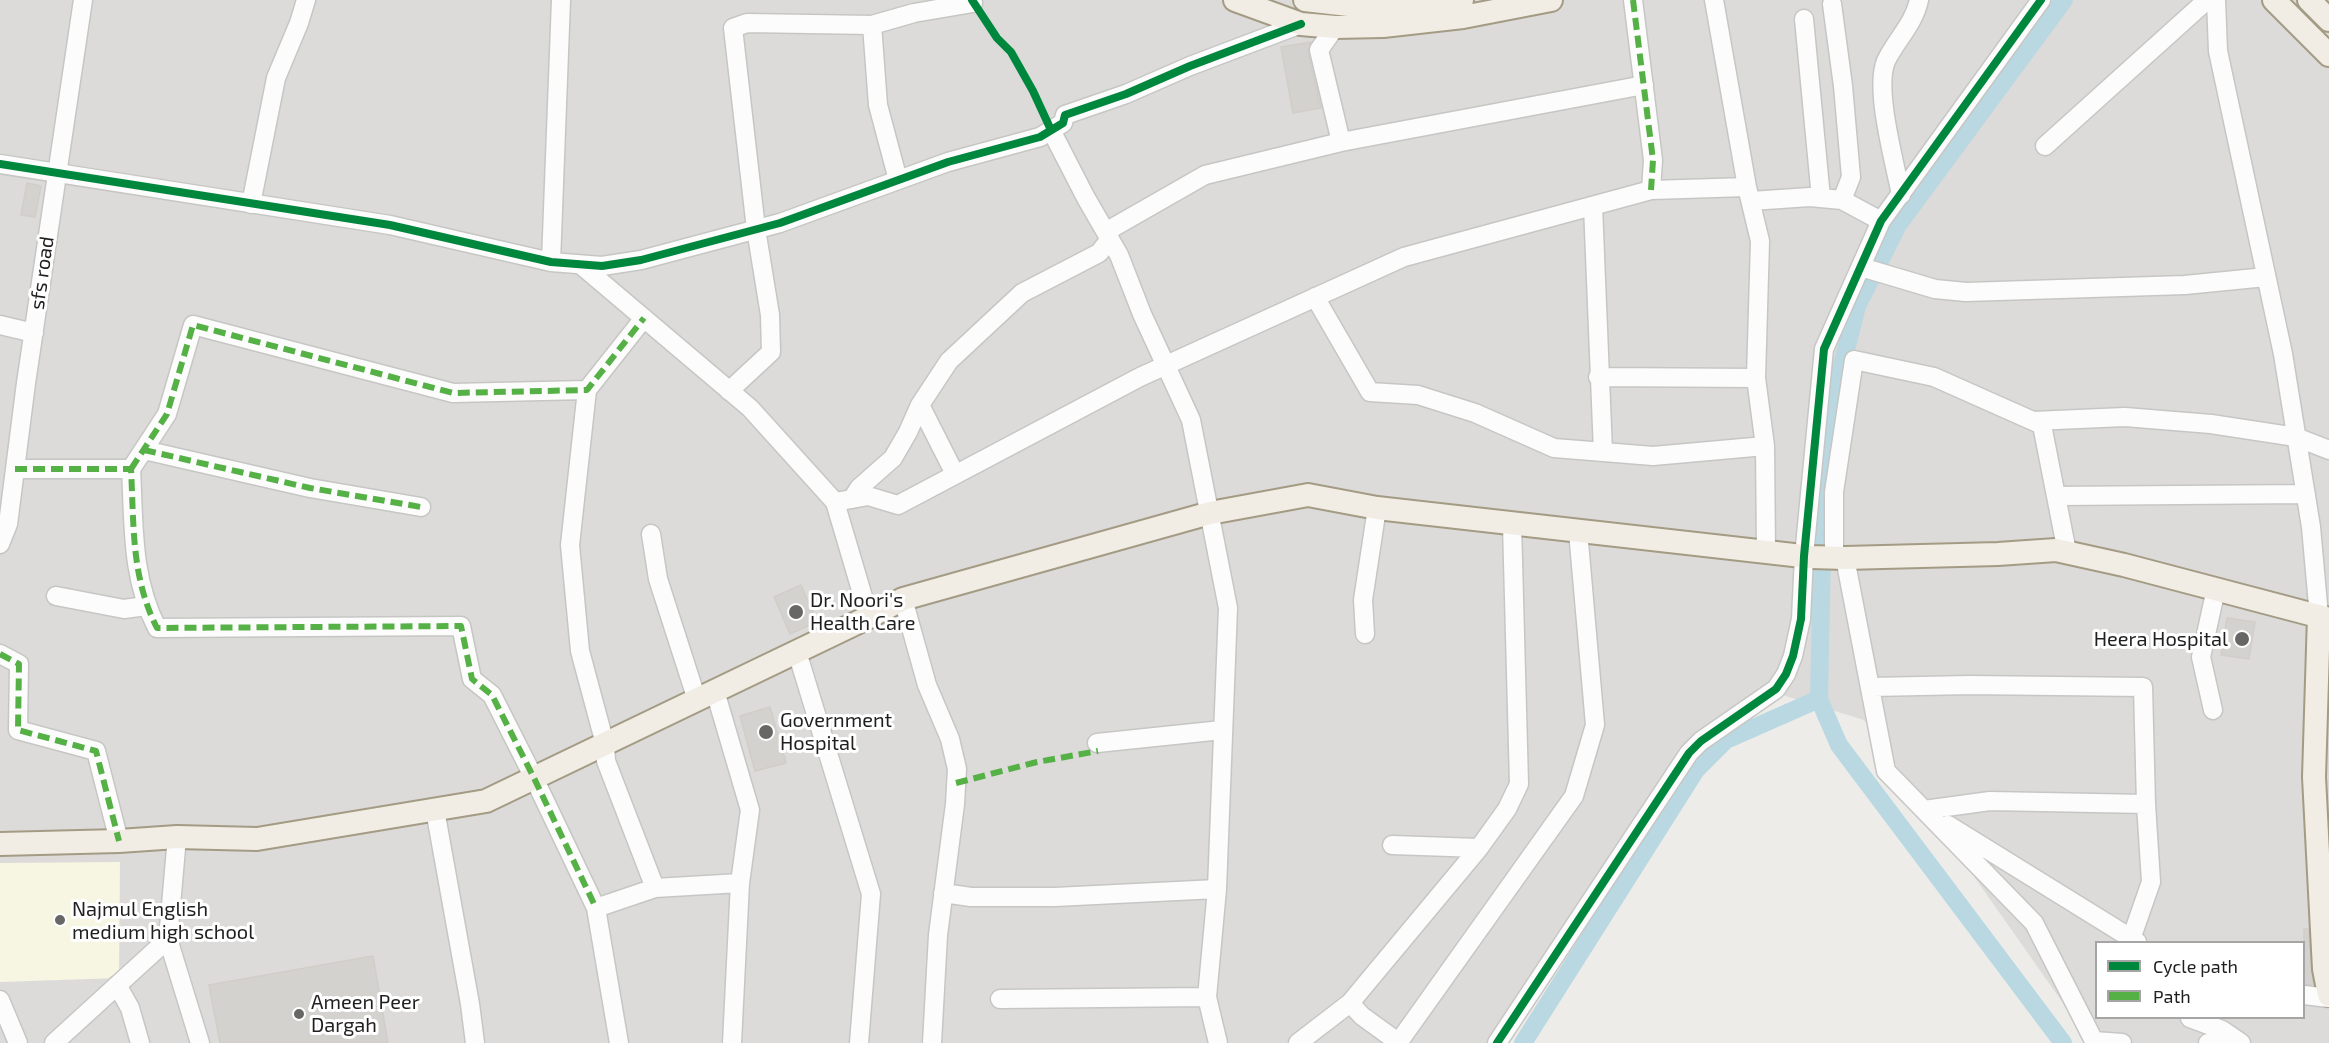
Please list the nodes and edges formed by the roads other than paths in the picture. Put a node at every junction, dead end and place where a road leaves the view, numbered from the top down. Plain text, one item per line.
1 (83, 0) edge
2 (306, 0) edge
3 (561, 0) edge
4 (1235, 0) edge
5 (1305, 0) edge
6 (1462, 0) edge
7 (1551, 0) edge
8 (1633, 0) edge
9 (1714, 0) edge
10 (1919, 0) edge
11 (2041, 0) edge
12 (2207, 0) edge
13 (2216, 0) edge
14 (2274, 0) edge
15 (2309, 0) edge
16 (1431, 2) edge
17 (973, 3) dead end
18 (1832, 4) dead end
19 (1804, 19) dead end
20 (2329, 20) edge
21 (1301, 24) junction
22 (872, 26) junction
23 (1335, 27) junction
24 (2329, 55) edge
25 (1644, 85) junction
26 (1051, 130) junction
27 (1341, 142) junction
28 (2045, 146) dead end
29 (0, 164) edge
30 (57, 172) junction
31 (898, 180) junction
32 (1651, 190) junction
33 (1749, 194) junction
34 (1901, 195) junction
35 (1821, 198) junction
36 (1842, 200) junction
37 (251, 204) junction
38 (1593, 206) junction
39 (1881, 221) junction
40 (756, 229) junction
41 (1110, 239) junction
42 (551, 262) junction
43 (581, 265) junction
44 (1861, 267) junction
45 (2266, 277) junction
46 (1315, 297) junction
47 (644, 318) junction
48 (0, 325) edge
49 (34, 333) junction
50 (1167, 365) junction
51 (1598, 377) junction
52 (1756, 378) junction
53 (587, 390) junction
54 (729, 391) junction
55 (920, 405) junction
56 (2033, 421) junction
57 (2296, 437) junction
58 (1765, 446) junction
59 (144, 450) junction
60 (2329, 450) edge
61 (1603, 452) junction
62 (15, 469) junction
63 (131, 470) junction
64 (955, 474) junction
65 (2306, 495) junction
66 (2056, 496) junction
67 (844, 500) junction
68 (421, 507) dead end
69 (1377, 508) junction
70 (1210, 513) junction
71 (4, 524) edge
72 (1512, 524) junction
73 (1578, 531) junction
74 (651, 534) dead end
75 (0, 544) edge
76 (1766, 552) junction
77 (2067, 552) junction
78 (1825, 557) junction
79 (2216, 589) junction
80 (56, 596) dead end
81 (903, 598) junction
82 (146, 606) junction
83 (869, 617) junction
84 (2324, 617) edge
85 (1365, 634) dead end
86 (797, 652) junction
87 (0, 654) edge
88 (1871, 687) junction
89 (706, 696) junction
90 (2213, 710) dead end
91 (1222, 730) junction
92 (1097, 743) dead end
93 (605, 744) junction
94 (534, 778) junction
95 (2322, 778) edge
96 (2146, 804) junction
97 (435, 810) junction
98 (1924, 810) junction
99 (177, 837) junction
100 (119, 841) junction
101 (0, 844) edge
102 (1392, 845) dead end
103 (1479, 848) junction
104 (740, 883) junction
105 (655, 888) junction
106 (1217, 889) junction
107 (943, 893) junction
108 (596, 908) junction
109 (168, 939) junction
110 (2127, 941) edge
111 (2128, 941) edge
112 (117, 986) junction
113 (2305, 995) edge
114 (2329, 996) edge
115 (1207, 997) junction
116 (1000, 999) dead end
117 (0, 1000) edge
118 (1350, 1003) junction
119 (2195, 1019) edge
120 (1398, 1042) edge
121 (2094, 1042) edge
122 (2239, 1042) edge
123 (18, 1043) edge
124 (54, 1043) edge
125 (140, 1043) edge
126 (200, 1043) edge
127 (475, 1043) edge
128 (619, 1043) edge
129 (732, 1043) edge
130 (859, 1043) edge
131 (932, 1043) edge
132 (1218, 1043) edge
133 (1298, 1043) edge
134 (1497, 1043) edge
135 (2122, 1043) edge
136 (2208, 1043) edge

1 - 30 street, sfs road
2 - 37 street
3 - 42 street
4 - 21 main road
5 - 16 main road
6 - 16 main road
7 - 23 main road
8 - 25 street
9 - 33 street
10 - 34 street
11 - 34 street
12 - 28 street
13 - 45 street
14 - 24 main road
15 - 20 main road
17 - 22 street
18 - 36 street
19 - 35 street
21 - 23 main road
21 - 26 street
22 - 31 street
22 - 40 street
23 - 27 street
25 - 27 street
25 - 32 street
26 - 31 street
26 - 41 street
27 - 41 street
29 - 30 street
30 - 37 street
30 - 49 street, sfs road
31 - 40 street
32 - 33 street
32 - 38 street
33 - 35 street
33 - 52 street
34 - 39 street
35 - 36 street
36 - 39 street
37 - 42 street
38 - 46 street
38 - 51 street
39 - 44 street
40 - 43 street
40 - 54 street
41 - 50 street
41 - 55 street
42 - 43 street
43 - 47 street
44 - 45 street
44 - 78 street
45 - 57 street
46 - 50 street
46 - 61 street
47 - 53 street
47 - 54 street
48 - 49 street
49 - 62 street, sfs road
50 - 64 street
50 - 70 street
51 - 52 street
51 - 61 street
52 - 58 street
53 - 59 street
53 - 93 street
54 - 67 street
55 - 64 street
55 - 67 street
56 - 57 street
56 - 66 street
56 - 78 street
57 - 60 street
57 - 65 street
58 - 61 street
58 - 76 street
59 - 63 street
59 - 68 street
62 - 63 street
62 - 71 street, sfs road
63 - 82 street
64 - 67 street
65 - 66 street
65 - 84 street
66 - 77 street
67 - 83 street
69 - 70 main road
69 - 72 main road
69 - 85 street
70 - 81 main road
70 - 91 street
71 - 75 street, sfs road
72 - 73 main road
72 - 103 street
73 - 76 main road
73 - 120 street
74 - 89 street
76 - 78 main road
77 - 78 main road
77 - 79 main road
78 - 88 street
78 - 134 street
79 - 84 main road
79 - 90 street
80 - 82 street
81 - 83 main road
81 - 107 street
82 - 94 street
83 - 86 main road
84 - 95 main road
86 - 89 main road
86 - 130 street
87 - 100 street
88 - 96 street
88 - 98 street
89 - 93 main road
89 - 104 street
91 - 92 street
91 - 106 street
93 - 94 main road
93 - 105 street
94 - 97 main road
94 - 108 street
95 - 114 main road
96 - 98 street
96 - 111 street
97 - 99 main road
97 - 127 street
98 - 110 street
98 - 121 street
99 - 100 main road
99 - 109 street
100 - 101 main road
102 - 103 street
103 - 118 street
104 - 105 street
104 - 129 street
105 - 108 street
106 - 107 street
106 - 115 street
107 - 131 street
108 - 128 street
109 - 112 street
109 - 126 street
112 - 124 street
112 - 125 street
113 - 114 street
115 - 116 street
115 - 132 street
117 - 123 street
118 - 120 street
118 - 133 street
119 - 122 street
121 - 135 street
122 - 136 street

